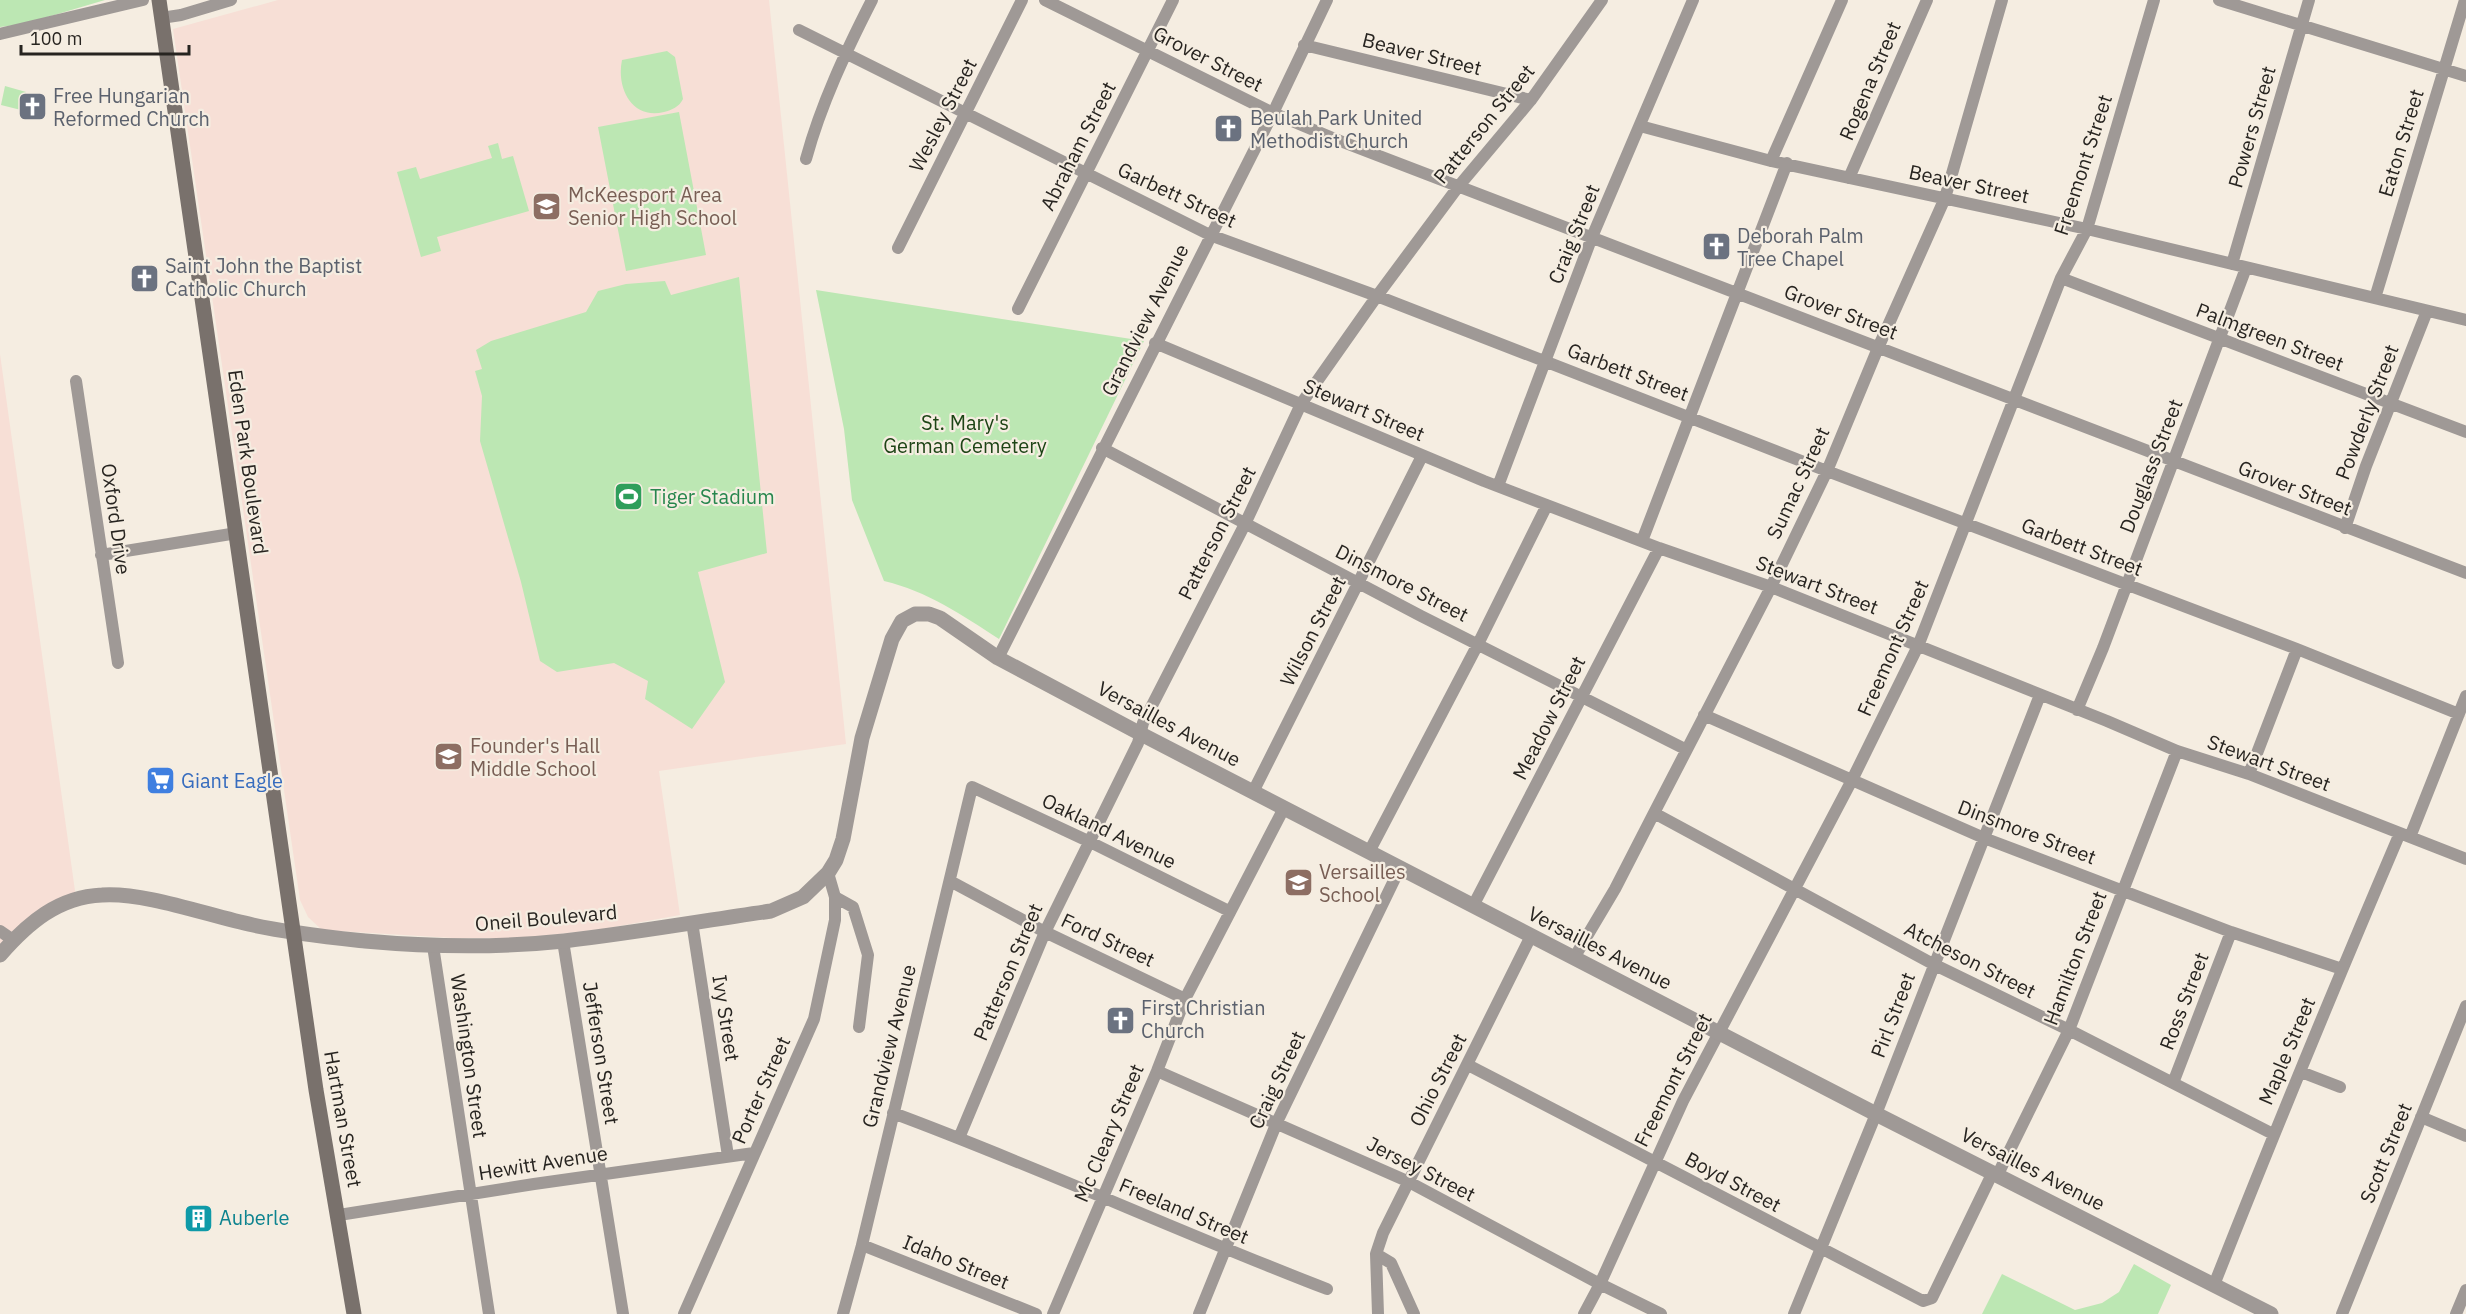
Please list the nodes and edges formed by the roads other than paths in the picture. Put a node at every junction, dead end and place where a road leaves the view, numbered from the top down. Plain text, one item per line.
1 (143, 0) edge
2 (159, 0) edge
3 (231, 0) edge
4 (872, 0) edge
5 (1022, 0) edge
6 (1045, 0) edge
7 (1173, 0) edge
8 (1327, 0) edge
9 (1602, 0) edge
10 (1693, 0) edge
11 (1842, 0) edge
12 (1927, 0) edge
13 (2001, 0) edge
14 (2154, 0) edge
15 (2219, 0) edge
16 (2309, 0) edge
17 (2465, 0) edge
18 (161, 18) junction
19 (2301, 25) junction
20 (799, 30) dead end
21 (0, 34) edge
22 (1304, 45) junction
23 (1148, 50) junction
24 (845, 53) junction
25 (2444, 69) junction
26 (2466, 76) edge
27 (1531, 100) junction
28 (966, 113) junction
29 (1273, 113) junction
30 (1640, 126) junction
31 (806, 159) dead end
32 (1771, 160) junction
33 (1787, 163) junction
34 (1087, 173) junction
35 (1849, 178) junction
36 (1458, 187) junction
37 (1946, 198) junction
38 (2086, 229) junction
39 (1210, 235) junction
40 (1592, 237) junction
41 (898, 248) dead end
42 (2232, 264) junction
43 (2246, 268) junction
44 (2061, 278) junction
45 (1739, 294) junction
46 (1377, 296) junction
47 (2375, 298) junction
48 (1018, 309) dead end
49 (2427, 310) junction
50 (2466, 320) edge
51 (2219, 339) junction
52 (1155, 343) junction
53 (1878, 348) junction
54 (1546, 362) junction
55 (76, 381) dead end
56 (2015, 401) junction
57 (2391, 403) junction
58 (1301, 404) junction
59 (1689, 417) junction
60 (2466, 432) edge
61 (1102, 448) junction
62 (1422, 456) junction
63 (2172, 461) junction
64 (1827, 471) junction
65 (1498, 486) junction
66 (1547, 505) junction
67 (1245, 524) junction
68 (1967, 524) junction
69 (2345, 528) junction
70 (237, 533) junction
71 (1642, 541) junction
72 (1659, 548) junction
73 (101, 555) junction
74 (2466, 573) edge
75 (1359, 583) junction
76 (2125, 585) junction
77 (1771, 587) junction
78 (915, 614) joint
79 (1478, 644) junction
80 (1918, 646) junction
81 (2297, 649) junction
82 (998, 658) junction
83 (118, 663) dead end
84 (1582, 696) junction
85 (2040, 696) junction
86 (2466, 696) edge
87 (2077, 710) junction
88 (2459, 714) junction
89 (1704, 715) junction
90 (1141, 734) junction
91 (1685, 749) junction
92 (2177, 750) junction
93 (2249, 774) junction
94 (1852, 780) junction
95 (972, 787) joint
96 (1253, 792) junction
97 (1284, 808) junction
98 (1654, 813) junction
99 (2405, 835) junction
100 (1984, 838) junction
101 (1088, 841) junction
102 (1369, 852) junction
103 (2466, 859) edge
104 (1400, 868) junction
105 (828, 873) junction
106 (950, 881) junction
107 (1792, 890) junction
108 (2123, 890) junction
109 (835, 897) junction
110 (1473, 906) junction
111 (1229, 911) junction
112 (692, 922) junction
113 (0, 931) edge
114 (293, 931) junction
115 (1045, 932) junction
116 (2231, 932) junction
117 (1531, 936) junction
118 (13, 940) junction
119 (563, 941) junction
120 (433, 946) junction
121 (0, 955) edge
122 (1574, 958) junction
123 (1933, 964) junction
124 (2342, 969) junction
125 (1185, 999) junction
126 (2466, 1005) edge
127 (859, 1027) dead end
128 (2069, 1030) junction
129 (1718, 1032) junction
130 (1468, 1065) junction
131 (1157, 1071) junction
132 (2301, 1072) junction
133 (2173, 1083) junction
134 (2340, 1087) dead end
135 (893, 1113) junction
136 (1876, 1114) junction
137 (2421, 1117) junction
138 (1277, 1122) junction
139 (2273, 1134) junction
140 (2466, 1136) edge
141 (959, 1138) junction
142 (754, 1153) junction
143 (728, 1156) junction
144 (1654, 1162) junction
145 (1995, 1173) junction
146 (600, 1174) junction
147 (1407, 1181) junction
148 (470, 1194) junction
149 (1102, 1198) junction
150 (339, 1215) junction
151 (862, 1245) junction
152 (1956, 1248) joint
153 (1820, 1249) junction
154 (1226, 1250) junction
155 (1376, 1254) junction
156 (1600, 1284) junction
157 (2214, 1285) junction
158 (1327, 1289) dead end
159 (2466, 1290) edge
160 (354, 1314) edge
161 (489, 1314) edge
162 (623, 1314) edge
163 (684, 1314) edge
164 (843, 1314) edge
165 (1036, 1314) edge
166 (1053, 1314) edge
167 (1199, 1314) edge
168 (1378, 1314) edge
169 (1414, 1314) edge
170 (1584, 1314) edge
171 (1661, 1314) edge
172 (1794, 1314) edge
173 (2271, 1314) edge
174 (2342, 1314) edge
175 (2456, 1314) edge

1 - 21 street
2 - 18 main road, Eden Park Boulevard
3 - 18 street
4 - 24 street
5 - 28 street, Wesley Street
6 - 23 street, Grover Street
7 - 23 street, Abraham Street
8 - 22 street, Grandview Avenue
9 - 27 street, Patterson Street
10 - 30 street, Craig Street
11 - 32 street
12 - 35 street, Rogena Street
13 - 37 street, Sumac Street
14 - 38 street, Freemont Street
15 - 19 street
16 - 19 street, Powers Street
17 - 25 street, Eaton Street
18 - 70 main road, Eden Park Boulevard
19 - 25 street
19 - 42 street, Powers Street
20 - 24 street, Garbett Street
22 - 27 street, Beaver Street
22 - 29 street, Grandview Avenue
23 - 29 street, Grover Street
23 - 34 street, Abraham Street
24 - 28 street, Garbett Street
24 - 31 street
25 - 26 street
25 - 47 street, Eaton Street
27 - 36 street, Patterson Street
28 - 34 street, Garbett Street
28 - 41 street, Wesley Street
29 - 36 street, Grover Street
29 - 39 street, Grandview Avenue
30 - 32 street, Beaver Street
30 - 40 street, Craig Street
32 - 33 street, Beaver Street
33 - 35 street, Beaver Street
33 - 45 street
34 - 39 street, Garbett Street
34 - 48 street, Abraham Street
35 - 37 street, Beaver Street
36 - 40 street, Grover Street
36 - 46 street, Patterson Street
37 - 38 street, Beaver Street
37 - 53 street, Sumac Street
38 - 42 street, Beaver Street
38 - 44 street, Freemont Street
39 - 46 street, Garbett Street
39 - 52 street, Grandview Avenue
40 - 45 street, Grover Street
40 - 54 street, Craig Street
42 - 43 street, Beaver Street
43 - 47 street, Beaver Street
43 - 51 street, Douglass Street
44 - 51 street, Palmgreen Street
44 - 56 street, Freemont Street
45 - 53 street, Grover Street
45 - 59 street
46 - 54 street, Garbett Street
46 - 58 street, Patterson Street
47 - 49 street, Beaver Street
49 - 50 street, Beaver Street
49 - 57 street, Powderly Street
51 - 57 street, Palmgreen Street
51 - 63 street, Douglass Street
52 - 58 street, Stewart Street
52 - 61 street, Grandview Avenue
53 - 56 street, Grover Street
53 - 64 street, Sumac Street
54 - 59 street, Garbett Street
54 - 65 street, Craig Street
55 - 73 street, Oxford Drive
56 - 63 street, Grover Street
56 - 68 street, Freemont Street
57 - 60 street, Palmgreen Street
57 - 69 street, Powderly Street
58 - 62 street, Stewart Street
58 - 67 street, Patterson Street
59 - 64 street, Garbett Street
59 - 71 street
61 - 67 street, Dinsmore Street
61 - 82 street, Grandview Avenue
62 - 65 street, Stewart Street
62 - 75 street, Wilson Street
63 - 69 street, Grover Street
63 - 76 street, Douglass Street
64 - 68 street, Garbett Street
64 - 77 street, Sumac Street
65 - 66 street, Stewart Street
66 - 71 street, Stewart Street
66 - 79 street
67 - 75 street, Dinsmore Street
67 - 90 street, Patterson Street
68 - 76 street, Garbett Street
68 - 80 street, Freemont Street
69 - 74 street, Grover Street
70 - 73 street
70 - 114 main road, Eden Park Boulevard
71 - 72 street, Stewart Street
72 - 77 street, Stewart Street
72 - 84 street, Meadow Street
73 - 83 street, Oxford Drive
75 - 79 street, Dinsmore Street
75 - 96 street, Wilson Street
76 - 81 street, Garbett Street
76 - 87 street, Douglass Street
77 - 80 street, Stewart Street
77 - 89 street, Sumac Street
78 - 82 street, Versailles Avenue
78 - 105 street, Oneil Boulevard
79 - 84 street, Dinsmore Street
79 - 102 street
80 - 85 street, Stewart Street
80 - 94 street, Freemont Street
81 - 88 street, Garbett Street
81 - 93 street
82 - 90 street, Versailles Avenue
84 - 91 street, Dinsmore Street
84 - 110 street, Meadow Street
85 - 87 street, Stewart Street
85 - 100 street, Pirl Street
86 - 88 street, Maple Street
87 - 92 street, Stewart Street
88 - 99 street, Maple Street
89 - 91 street, Sumac Street
89 - 94 street, Dinsmore Street
90 - 96 street, Versailles Avenue
90 - 101 street, Patterson Street
91 - 98 street, Sumac Street
92 - 93 street, Stewart Street
92 - 108 street, Hamilton Street
93 - 99 street, Stewart Street
94 - 100 street, Dinsmore Street
94 - 107 street, Freemont Street
95 - 101 street, Oakland Avenue
95 - 106 street, Grandview Avenue
96 - 97 street, Versailles Avenue
97 - 102 street, Versailles Avenue
97 - 111 street, Mc Cleary Street
98 - 107 street, Atcheson Street
98 - 122 street, Sumac Street
99 - 103 street, Stewart Street
99 - 124 street, Maple Street
100 - 108 street, Dinsmore Street
100 - 123 street, Pirl Street
101 - 111 street, Oakland Avenue
101 - 115 street, Patterson Street
102 - 104 street, Versailles Avenue
104 - 110 street, Versailles Avenue
104 - 138 street, Craig Street
105 - 109 street, Porter Street
105 - 112 street, Oneil Boulevard
106 - 115 street, Ford Street
106 - 135 street, Grandview Avenue
107 - 123 street, Atcheson Street
107 - 129 street, Freemont Street
108 - 116 street, Dinsmore Street
108 - 128 street, Hamilton Street
109 - 127 street
109 - 142 street, Porter Street
110 - 117 street, Versailles Avenue
111 - 125 street, Mc Cleary Street
112 - 119 street, Oneil Boulevard
112 - 143 street, Ivy Street
113 - 118 street
114 - 118 street, Oneil Boulevard
114 - 120 street, Oneil Boulevard
114 - 150 main road, Hartman Street
115 - 125 street, Ford Street
115 - 141 street, Patterson Street
116 - 124 street, Dinsmore Street
116 - 133 street, Ross Street
117 - 122 street, Versailles Avenue
117 - 130 street, Ohio Street
118 - 121 street, Oneil Boulevard
119 - 120 street, Oneil Boulevard
119 - 146 street, Jefferson Street
120 - 148 street, Washington Street
122 - 129 street, Versailles Avenue
123 - 128 street, Atcheson Street
123 - 136 street, Pirl Street
124 - 132 street, Maple Street
125 - 131 street, Mc Cleary Street
126 - 137 street, Scott Street
128 - 133 street, Atcheson Street
128 - 145 street, Hamilton Street
129 - 136 street, Versailles Avenue
129 - 144 street, Freemont Street
130 - 144 street, Boyd Street
130 - 147 street, Ohio Street
131 - 138 street, Jersey Street
131 - 149 street, Mc Cleary Street
132 - 134 street
132 - 139 street, Maple Street
133 - 139 street, Atcheson Street
135 - 141 street, Freeland Street
135 - 151 street, Grandview Avenue
136 - 145 street, Versailles Avenue
136 - 153 street, Pirl Street
137 - 140 street
137 - 174 street, Scott Street
138 - 147 street, Jersey Street
138 - 154 street, Craig Street
139 - 157 street, Maple Street
141 - 149 street, Freeland Street
142 - 143 street, Hewitt Avenue
142 - 163 street, Porter Street
143 - 146 street, Hewitt Avenue
144 - 153 street, Boyd Street
144 - 156 street, Freemont Street
145 - 152 street, Hamilton Street
145 - 157 street, Versailles Avenue
146 - 148 street, Hewitt Avenue
146 - 162 street, Jefferson Street
147 - 155 street, Ohio Street
147 - 156 street, Jersey Street
148 - 150 street, Hewitt Avenue
148 - 161 street, Washington Street
149 - 154 street, Freeland Street
149 - 166 street, Mc Cleary Street
150 - 160 main road, Hartman Street
151 - 164 street, Grandview Avenue
151 - 165 street, Idaho Street
152 - 153 street, Boyd Street
153 - 172 street, Pirl Street
154 - 158 street, Freeland Street
154 - 167 street, Craig Street
155 - 168 street, Ohio Street
155 - 169 street
156 - 170 street, Freemont Street
156 - 171 street, Jersey Street
157 - 173 street, Versailles Avenue
159 - 175 street

